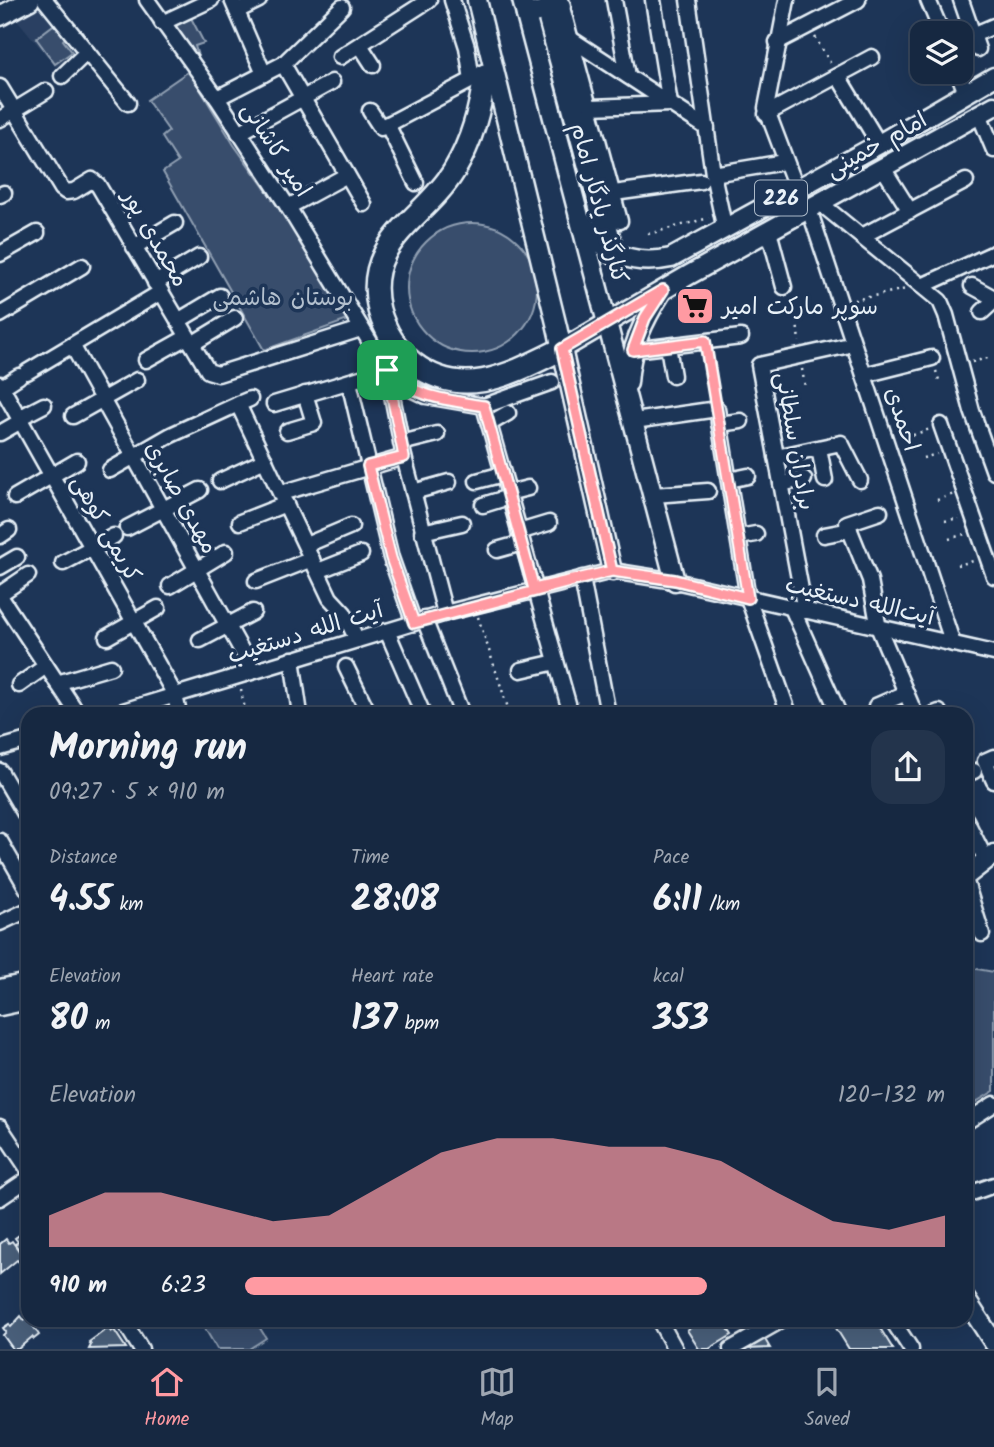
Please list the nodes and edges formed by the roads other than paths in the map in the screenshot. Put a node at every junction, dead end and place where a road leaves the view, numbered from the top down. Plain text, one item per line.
1 (30, 0) edge
2 (45, 0) edge
3 (147, 0) edge
4 (211, 0) edge
5 (259, 0) edge
6 (429, 0) edge
7 (452, 0) edge
8 (477, 0) edge
9 (614, 0) edge
10 (653, 0) edge
11 (688, 0) edge
12 (787, 0) edge
13 (858, 0) edge
14 (928, 0) edge
15 (961, 0) edge
16 (234, 5) edge
17 (342, 7) dead end
18 (524, 8) edge
19 (557, 9) edge
20 (0, 16) edge
21 (937, 21) edge
22 (968, 21) edge
23 (162, 23) junction
24 (994, 26) edge
25 (973, 35) joint
26 (571, 39) junction
27 (777, 41) junction
28 (360, 45) junction
29 (978, 49) dead end
30 (87, 52) junction
31 (340, 57) dead end
32 (872, 57) dead end
33 (283, 64) junction
34 (373, 65) dead end
35 (264, 74) junction
36 (62, 76) dead end
37 (628, 76) junction
38 (838, 76) junction
39 (479, 78) junction
40 (332, 82) dead end
41 (992, 83) edge
42 (963, 84) edge
43 (0, 87) edge
44 (46, 91) dead end
45 (966, 93) junction
46 (217, 98) junction
47 (304, 99) junction
48 (128, 103) dead end
49 (670, 104) junction
50 (591, 107) junction
51 (986, 110) edge
52 (14, 111) junction
53 (370, 111) dead end
54 (766, 114) junction
55 (0, 119) edge
56 (387, 124) junction
57 (707, 128) junction
58 (239, 133) junction
59 (879, 144) junction
60 (994, 150) edge
61 (784, 162) junction
62 (883, 168) junction
63 (347, 175) junction
64 (707, 177) junction
65 (965, 181) dead end
66 (416, 183) dead end
67 (797, 190) junction
68 (614, 194) junction
69 (364, 204) dead end
70 (814, 206) junction
71 (288, 207) junction
72 (575, 208) junction
73 (910, 211) junction
74 (620, 221) dead end
75 (175, 223) dead end
76 (723, 223) junction
77 (769, 231) junction
78 (37, 233) dead end
79 (866, 234) dead end
80 (134, 247) junction
81 (612, 253) junction
82 (994, 253) edge
83 (0, 254) edge
84 (199, 257) dead end
85 (82, 266) dead end
86 (972, 286) dead end
87 (158, 287) junction
88 (784, 287) dead end
89 (663, 290) junction
90 (928, 291) junction
91 (219, 296) dead end
92 (994, 300) edge
93 (982, 312) dead end
94 (0, 315) edge
95 (235, 318) dead end
96 (178, 321) junction
97 (607, 323) junction
98 (361, 329) junction
99 (741, 338) dead end
100 (189, 341) junction
101 (72, 345) junction
102 (668, 346) junction
103 (845, 346) dead end
104 (562, 349) junction
105 (633, 350) junction
106 (932, 358) dead end
107 (146, 360) dead end
108 (387, 370) junction
109 (864, 375) junction
110 (673, 376) dead end
111 (137, 380) dead end
112 (349, 382) junction
113 (552, 382) dead end
114 (1, 385) edge
115 (305, 394) junction
116 (627, 394) junction
117 (102, 400) junction
118 (274, 404) dead end
119 (44, 405) dead end
120 (484, 406) junction
121 (508, 413) dead end
122 (73, 416) dead end
123 (20, 420) junction
124 (634, 421) junction
125 (741, 421) dead end
126 (489, 424) junction
127 (719, 424) junction
128 (941, 425) road end
129 (288, 431) dead end
130 (0, 433) edge
131 (437, 434) dead end
132 (819, 448) junction
133 (403, 450) junction
134 (133, 456) junction
135 (776, 457) junction
136 (265, 460) junction
137 (77, 461) dead end
138 (368, 466) junction
139 (110, 470) dead end
140 (994, 472) edge
141 (503, 474) junction
142 (52, 476) junction
143 (748, 476) dead end
144 (804, 479) dead end
145 (729, 480) junction
146 (825, 480) dead end
147 (860, 480) dead end
148 (220, 481) dead end
149 (477, 481) dead end
150 (449, 482) dead end
151 (781, 484) junction
152 (528, 488) dead end
153 (201, 490) dead end
154 (708, 491) dead end
155 (413, 492) junction
156 (508, 495) junction
157 (653, 495) junction
158 (15, 498) dead end
159 (283, 499) junction
160 (483, 505) dead end
161 (163, 509) junction
162 (880, 512) dead end
163 (240, 522) dead end
164 (462, 523) dead end
165 (549, 523) dead end
166 (351, 526) dead end
167 (849, 527) junction
168 (127, 528) dead end
169 (422, 532) junction
170 (756, 534) dead end
171 (824, 535) dead end
172 (114, 536) dead end
173 (739, 537) junction
174 (520, 538) junction
175 (92, 547) junction
176 (497, 550) dead end
177 (226, 552) dead end
178 (361, 554) dead end
179 (17, 557) dead end
180 (312, 559) junction
181 (63, 563) dead end
182 (0, 567) edge
183 (197, 569) junction
184 (612, 571) junction
185 (28, 575) dead end
186 (994, 576) edge
187 (582, 578) junction
188 (675, 580) junction
189 (256, 581) dead end
190 (170, 586) dead end
191 (534, 589) junction
192 (0, 595) edge
193 (748, 598) junction
194 (158, 608) dead end
195 (799, 609) junction
196 (253, 612) dead end
197 (445, 613) junction
198 (5, 615) edge
199 (419, 621) junction
200 (134, 622) junction
201 (228, 625) junction
202 (879, 629) junction
203 (387, 631) junction
204 (107, 637) dead end
205 (200, 639) dead end
206 (357, 640) junction
207 (953, 644) junction
208 (994, 653) edge
209 (292, 660) junction
210 (556, 662) junction
211 (46, 666) junction
212 (111, 667) dead end
213 (346, 667) dead end
214 (521, 670) dead end
215 (253, 671) junction
216 (57, 683) junction
217 (19, 685) dead end
218 (906, 693) junction
219 (175, 695) junction
220 (876, 706) dead end
221 (73, 707) edge
222 (136, 707) edge
223 (178, 707) edge
224 (299, 707) edge
225 (366, 707) edge
226 (420, 707) edge
227 (459, 707) edge
228 (569, 707) edge
229 (607, 707) edge
230 (787, 707) edge
231 (836, 707) edge
232 (912, 707) edge
233 (21, 742) edge
234 (0, 748) edge
235 (994, 757) edge
236 (0, 771) edge
237 (994, 781) edge
238 (21, 807) edge
239 (973, 831) edge
240 (0, 841) edge
241 (990, 857) edge
242 (973, 870) edge
243 (21, 878) edge
244 (973, 905) edge
245 (21, 913) edge
246 (0, 923) edge
247 (982, 934) dead end
248 (21, 984) edge
249 (0, 989) edge
250 (21, 1002) edge
251 (0, 1006) edge
252 (994, 1104) edge
253 (973, 1118) edge
254 (0, 1127) edge
255 (21, 1159) edge
256 (21, 1184) edge
257 (994, 1185) edge
258 (973, 1192) edge
259 (0, 1198) edge
260 (973, 1311) edge
261 (127, 1327) edge
262 (663, 1327) edge
263 (770, 1327) edge
264 (897, 1327) edge
265 (972, 1327) edge
266 (994, 1343) edge
267 (141, 1349) edge
268 (674, 1349) edge
269 (731, 1349) edge
270 (911, 1349) edge
271 (986, 1349) edge

1 - 20 main road
2 - 30 street
3 - 23 street, امیر کاشانی
4 - 23 street
5 - 16 street
6 - 28 street
7 - 39 street
8 - 104 main road
9 - 37 street
10 - 49 street
11 - 57 street
12 - 27 street
13 - 27 street
14 - 21 street
15 - 22 street
16 - 35 street
17 - 33 street
18 - 19 main road
18 - 72 main road, کنارگذر یادگار امام
19 - 26 street
19 - 81 highway
23 - 46 street, امیر کاشانی
24 - 25 street
25 - 29 street
26 - 37 street
26 - 50 street
27 - 54 street
28 - 31 street
28 - 34 street
30 - 36 street
30 - 48 street
32 - 38 street
33 - 35 street
33 - 47 street
35 - 46 street
37 - 49 street
38 - 54 street
38 - 59 street
39 - 56 street
39 - 104 highway
40 - 47 street
41 - 45 main road, امام خمینی / 226
42 - 45 street
43 - 52 street, محمدی پور
44 - 52 street
45 - 59 main road, امام خمینی / 226
46 - 58 street, امیر کاشانی
47 - 58 street
47 - 63 street
49 - 50 street
49 - 57 street
50 - 68 street
51 - 60 street
51 - 62 main road, امام خمینی / 226
52 - 55 street
52 - 80 street, محمدی پور
53 - 56 street
54 - 61 street
56 - 66 street
57 - 64 street
58 - 71 street, امیر کاشانی
59 - 67 main road, امام خمینی / 226
61 - 64 street
61 - 67 street
62 - 70 main road, امام خمینی / 226
62 - 73 street
63 - 69 street
63 - 71 street
64 - 68 street
64 - 76 street
65 - 73 street
67 - 76 main road, امام خمینی / 226
68 - 74 street
70 - 77 main road, امام خمینی / 226
70 - 90 street
70 - 109 street, احمدی
71 - 98 street, امیر کاشانی
72 - 81 main road
72 - 97 main road, کنارگذر یادگار امام
73 - 79 street
75 - 80 street
76 - 81 main road, امام خمینی / 226
77 - 88 street
77 - 89 main road, امام خمینی / 226
78 - 83 street
80 - 87 street, محمدی پور
82 - 90 street
84 - 87 street
85 - 94 street
86 - 92 street
87 - 96 street, محمدی پور
87 - 101 street
89 - 97 main road, امام خمینی / 226
89 - 105 main road
90 - 140 street
91 - 96 street
92 - 93 street
95 - 100 street
96 - 100 street, محمدی پور
97 - 104 main road, امام خمینی
97 - 116 main road, کنارگذر یادگار امام
98 - 100 street, محمدی پور
98 - 108 street, امیر کاشانی
99 - 102 street
100 - 107 street
101 - 114 street
101 - 117 street, مهدی صابری
102 - 105 street
102 - 110 street
103 - 135 street, برادران سلطانی
104 - 184 main road
105 - 116 main road
106 - 109 street
108 - 112 street
108 - 120 street
108 - 133 street
109 - 207 street, احمدی
111 - 117 street
112 - 115 street
112 - 138 street
113 - 120 street
114 - 123 street, کریمی کوهی
115 - 118 street
115 - 129 street
116 - 124 main road, کنارگذر یادگار امام
117 - 122 street
117 - 134 street, مهدی صابری
119 - 123 street
120 - 126 street
121 - 126 street
123 - 130 street
123 - 142 street, کریمی کوهی
124 - 127 street
124 - 157 main road, کنارگذر یادگار امام
125 - 127 street
126 - 141 street
127 - 145 street
128 - 186 street, احمدی
131 - 133 street
132 - 135 street
132 - 146 street
132 - 147 street
133 - 138 street
133 - 155 street
134 - 136 street
134 - 139 street
134 - 161 street, مهدی صابری
135 - 151 street, برادران سلطانی
136 - 148 street
136 - 159 street
137 - 142 street
138 - 159 street
138 - 199 street
141 - 149 street
141 - 156 street
142 - 158 street
142 - 175 street, کریمی کوهی
143 - 145 street
144 - 151 street
145 - 173 street
150 - 155 street
151 - 195 street, برادران سلطانی
152 - 156 street
153 - 161 street
154 - 157 street
155 - 169 street
156 - 160 street
156 - 174 street
157 - 188 main road, کنارگذر یادگار امام
159 - 163 street
159 - 180 street
161 - 168 street
161 - 183 street, مهدی صابری
162 - 167 street
164 - 169 street
165 - 174 street
166 - 180 street
167 - 171 street
167 - 202 street
169 - 197 street
170 - 173 street
172 - 175 street
173 - 193 street
174 - 176 street
174 - 191 street
175 - 181 street
175 - 200 street, کریمی کوهی
177 - 183 street
178 - 180 street
179 - 182 street
180 - 189 street
180 - 206 street
183 - 190 street
183 - 201 street, مهدی صابری
184 - 187 street, آیت الله دستغیب
184 - 188 street, آیت الله دستغیب
185 - 192 street
187 - 191 street, آیت الله دستغیب
187 - 229 street
188 - 193 street, آیت‌الله دستغیب
191 - 197 street, آیت الله دستغیب
191 - 210 street
192 - 198 street
193 - 195 street, آیت‌الله دستغیب
193 - 230 street
194 - 200 street
195 - 202 street, آیت‌الله دستغیب
195 - 231 street, برادران سلطانی
196 - 201 street
197 - 199 street, آیت الله دستغیب
198 - 211 street
199 - 203 street, آیت الله دستغیب
199 - 227 street
200 - 204 street
200 - 219 street, کریمی کوهی
201 - 205 street
201 - 215 street, مهدی صابری
202 - 207 street, آیت‌الله دستغیب
202 - 218 street
203 - 206 street, آیت الله دستغیب
203 - 226 street
206 - 209 street, آیت الله دستغیب
207 - 208 street, آیت‌الله دستغیب
209 - 215 street, آیت الله دستغیب
209 - 224 street
210 - 214 street
210 - 228 street
211 - 216 street
211 - 217 street
212 - 216 street
213 - 225 street
215 - 219 street, آیت الله دستغیب
216 - 221 street
218 - 220 street
218 - 232 street
219 - 222 street, آیت الله دستغیب
219 - 223 street, کریمی کوهی
233 - 234 street
235 - 237 street
236 - 238 street
239 - 241 street
240 - 243 street
241 - 242 main road
244 - 247 street
245 - 246 street
248 - 249 main road
250 - 251 main road
252 - 253 street
254 - 255 street
256 - 259 street
257 - 258 street
260 - 266 main road
261 - 267 street
262 - 268 street
263 - 269 street
264 - 270 street
265 - 271 main road

